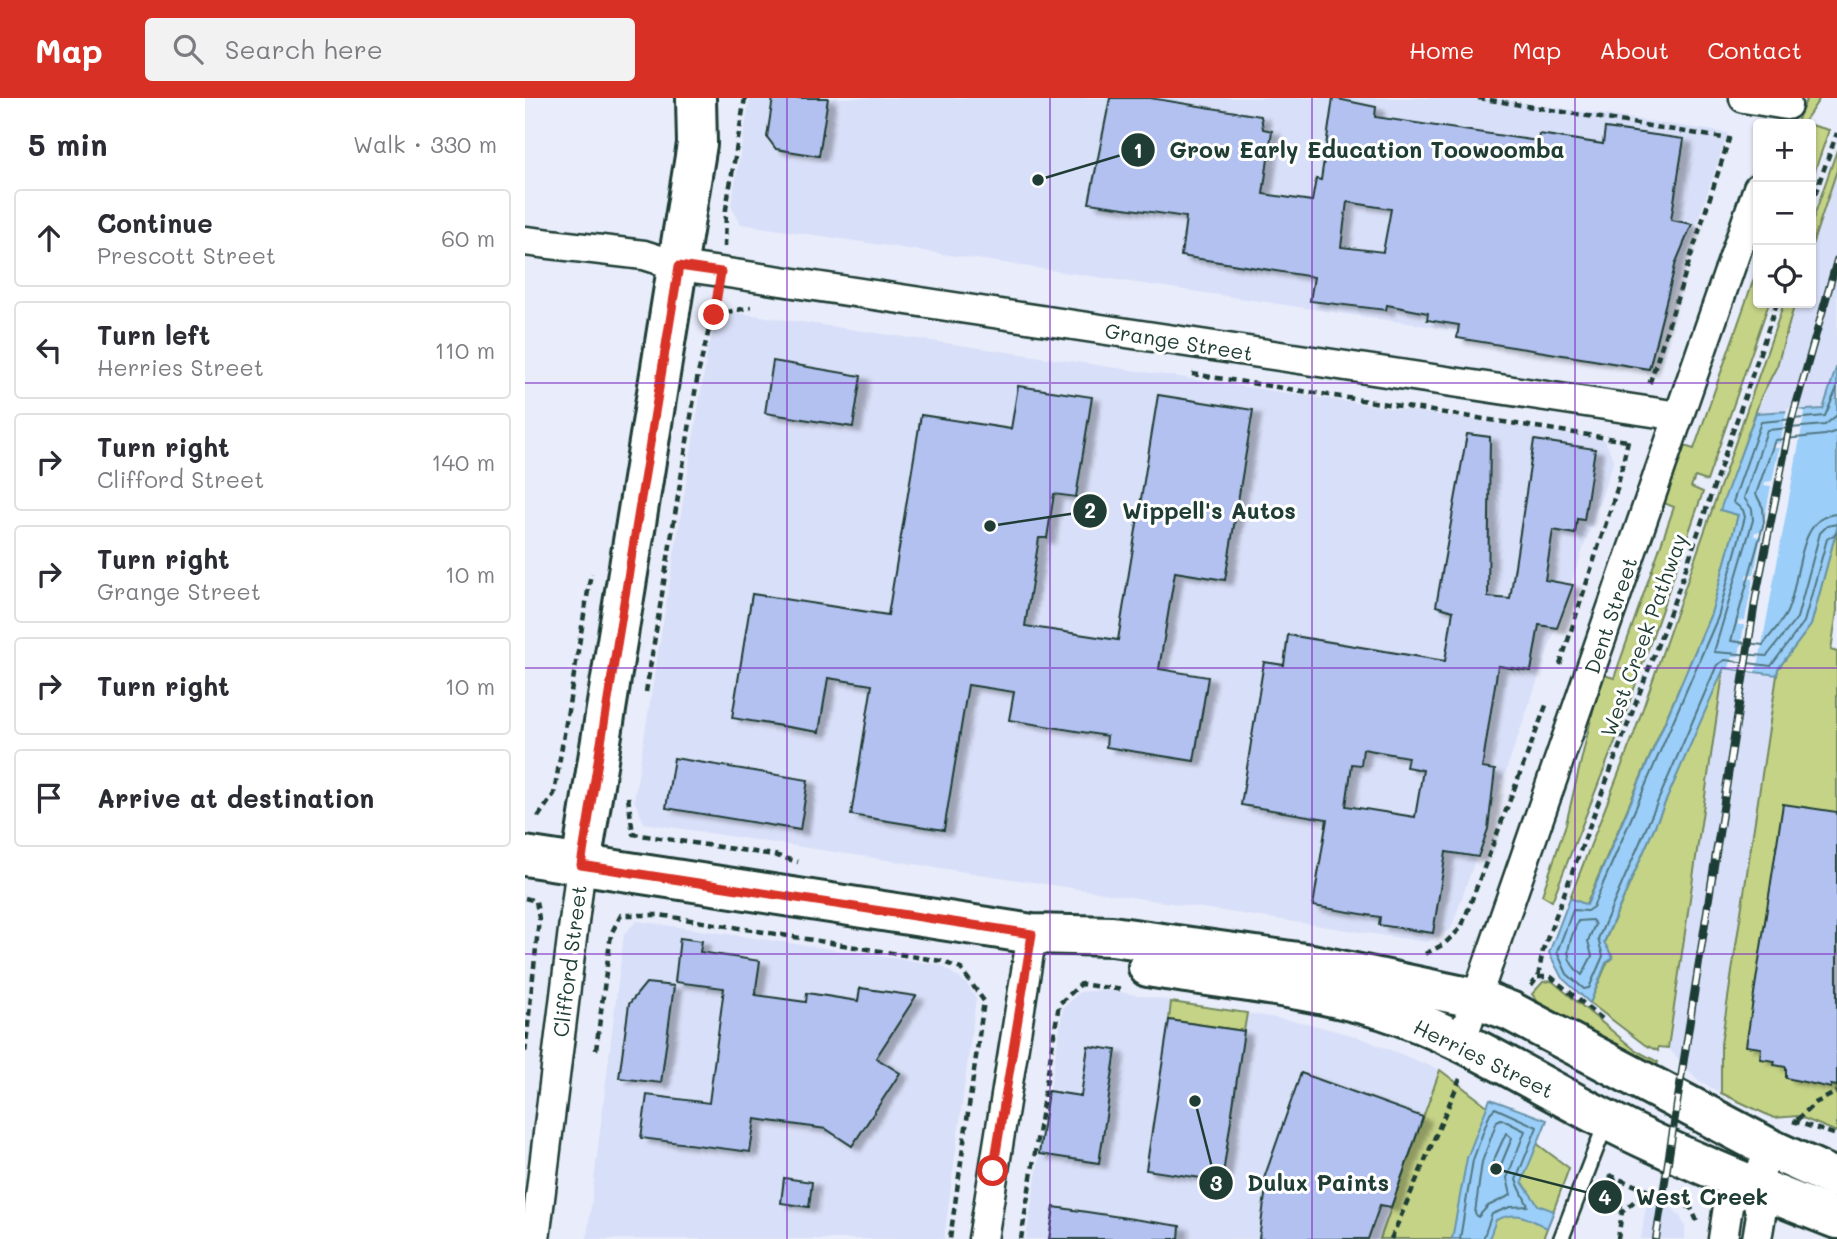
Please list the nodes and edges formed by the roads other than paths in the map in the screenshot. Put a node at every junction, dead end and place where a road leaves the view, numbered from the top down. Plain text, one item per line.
1 (696, 98) edge
2 (715, 98) edge
3 (1744, 98) edge
4 (1786, 109) edge
5 (697, 144) junction
6 (1753, 202) edge
7 (525, 241) edge
8 (679, 266) junction
9 (1679, 416) junction
10 (525, 856) edge
11 (581, 865) junction
12 (1032, 934) junction
13 (1478, 999) junction
14 (1462, 1057) junction
15 (1607, 1120) junction
16 (1771, 1149) junction
17 (1837, 1179) edge
18 (1753, 1186) junction
19 (1837, 1219) edge
20 (535, 1239) edge
21 (983, 1239) edge
22 (1561, 1239) edge
23 (1723, 1239) edge
24 (1757, 1239) edge

1 - 5 main road, Clifford Street
2 - 5 main road, Clifford Street
3 - 4 street
5 - 8 main road, Clifford Street
6 - 9 street, Dent Street
7 - 8 street, Grange Street
8 - 9 street, Grange Street
8 - 11 main road, Clifford Street
9 - 13 street, Dent Street
10 - 11 main road, Herries Street
11 - 12 main road, Herries Street
11 - 20 street, Clifford Street
12 - 13 main road, Herries Street
12 - 14 main road, Herries Street
12 - 21 street
13 - 14 street, Dent Street
13 - 16 main road, Herries Street
14 - 15 main road, Herries Street
15 - 18 main road, Herries Street
15 - 22 lane
16 - 17 main road, Herries Street
16 - 18 street
18 - 19 main road, Herries Street
18 - 23 street
18 - 24 street

